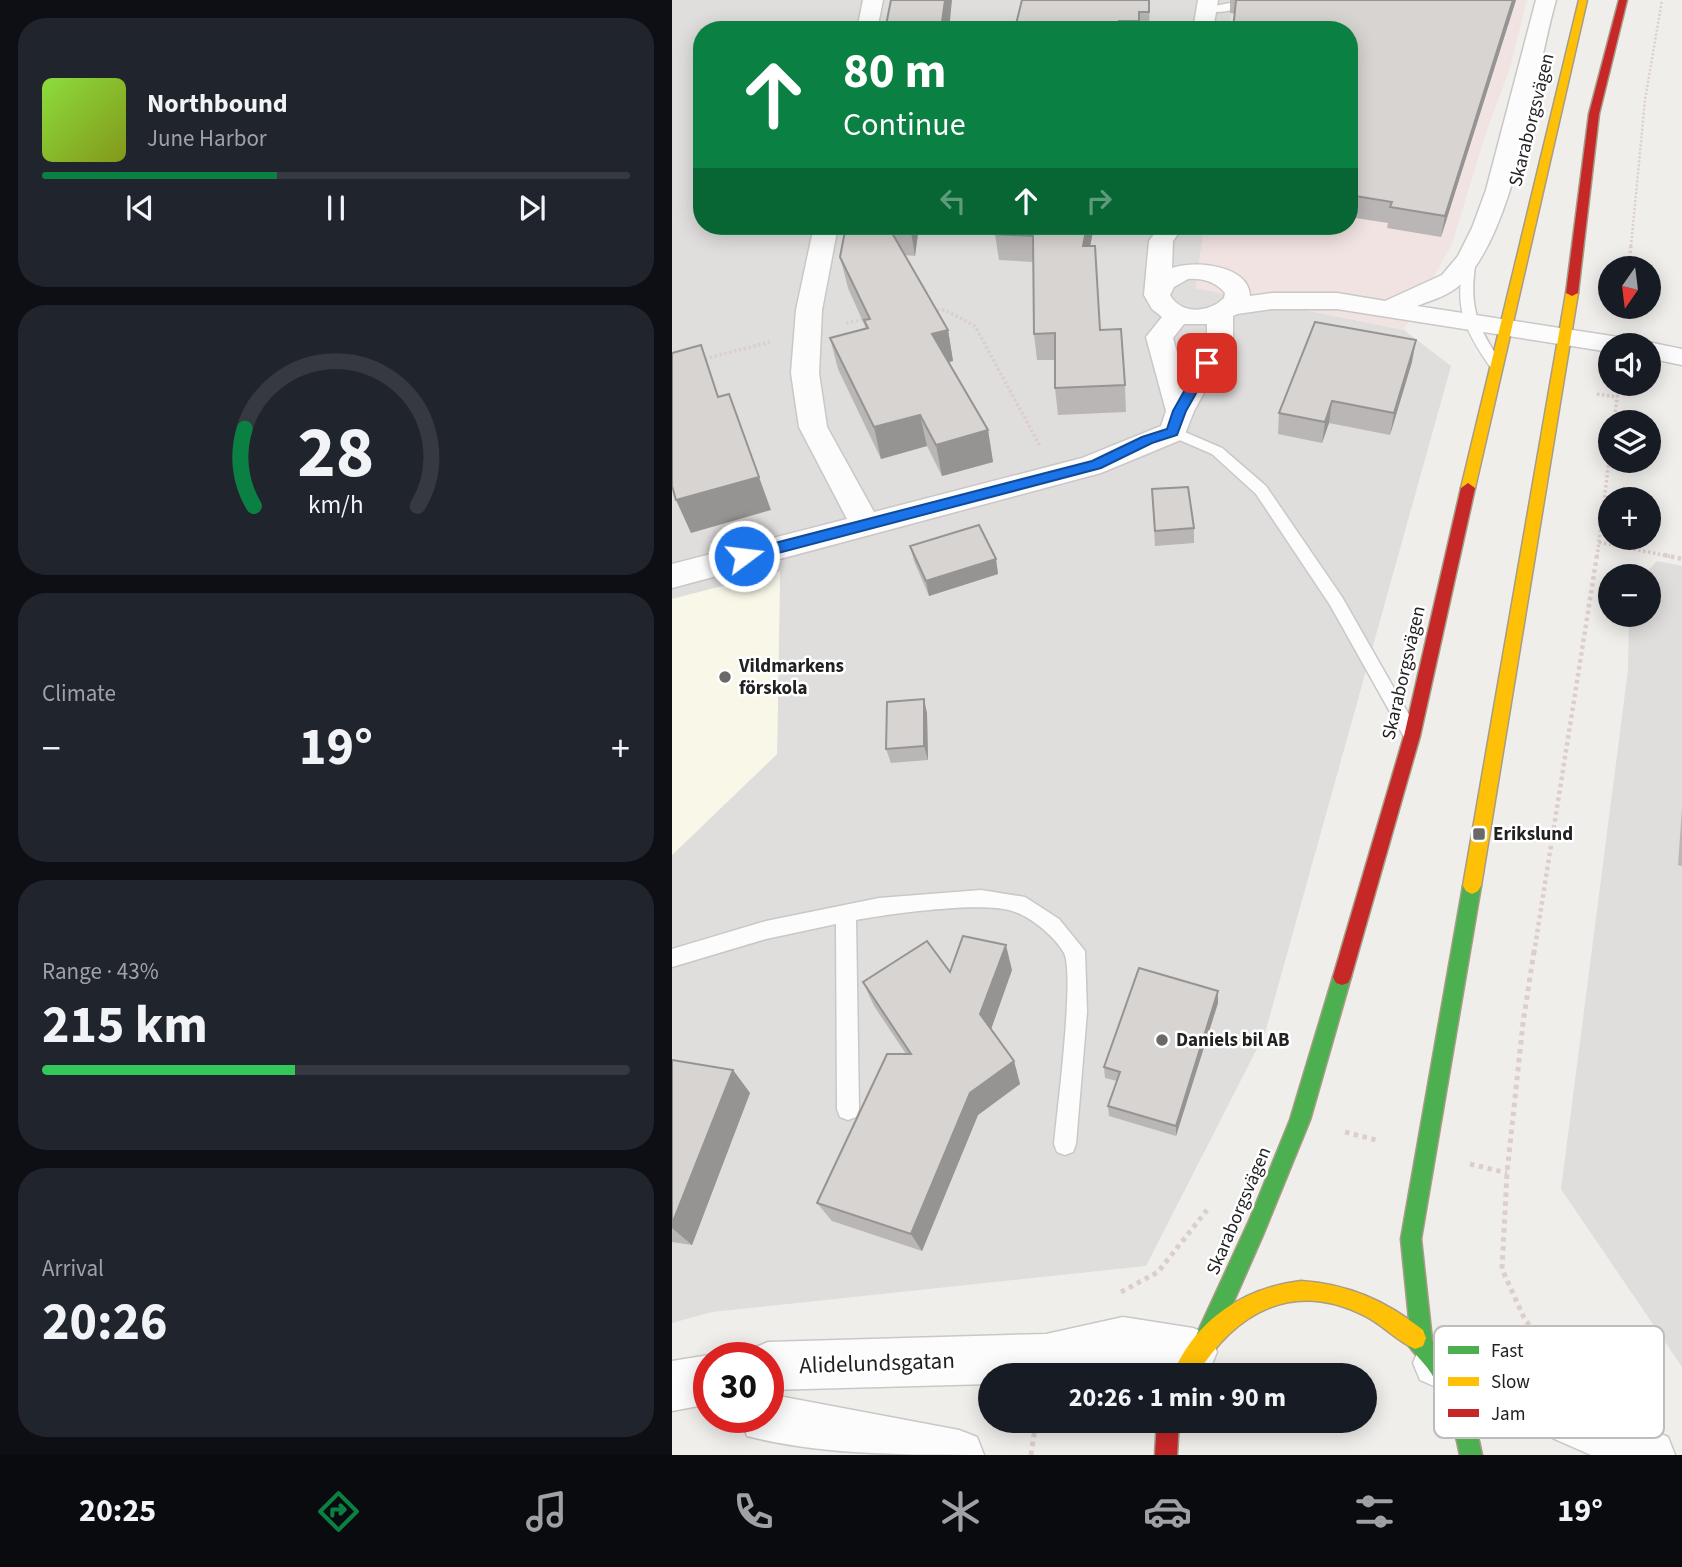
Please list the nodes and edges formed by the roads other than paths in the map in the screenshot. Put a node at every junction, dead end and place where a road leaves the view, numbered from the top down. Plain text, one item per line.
1 (873, 0) edge
2 (1254, 0) edge
3 (1546, 0) edge
4 (1583, 0) edge
5 (1623, 0) edge
6 (1207, 5) edge
7 (869, 21) edge
8 (825, 235) edge
9 (1165, 235) edge
10 (1181, 235) edge
11 (1206, 260) junction
12 (1470, 260) junction
13 (1158, 289) junction
14 (1337, 301) junction
15 (1388, 309) junction
16 (1225, 310) junction
17 (1178, 314) junction
18 (1468, 321) junction
19 (1504, 327) junction
20 (1567, 337) junction
21 (1598, 342) edge
22 (1661, 353) edge
23 (1682, 357) edge
24 (1496, 365) junction
25 (1176, 421) junction
26 (865, 524) junction
27 (672, 576) edge
28 (1412, 736) junction
29 (846, 914) junction
30 (672, 958) edge
31 (848, 1109) dead end
32 (1065, 1143) dead end
33 (1429, 1354) junction
34 (1194, 1355) edge
35 (1434, 1356) edge
36 (1434, 1363) edge
37 (784, 1366) edge
38 (784, 1422) edge
39 (1167, 1433) edge
40 (1467, 1438) edge
41 (1613, 1438) edge
42 (959, 1455) edge
43 (1166, 1455) edge
44 (1471, 1455) edge
45 (1650, 1455) edge

1 - 7 street
2 - 6 lane
3 - 12 street
4 - 19 main road, Skaraborgsvägen
5 - 20 main road
8 - 26 street
9 - 13 street
10 - 11 street
11 - 13 street
11 - 14 street
11 - 16 street
12 - 15 street
12 - 18 lane
13 - 17 street
14 - 15 street
14 - 16 street
15 - 18 street
16 - 17 street
16 - 25 street
17 - 25 street
18 - 19 street
18 - 24 lane
19 - 20 street
19 - 24 main road, Skaraborgsvägen
20 - 21 street
20 - 33 main road
22 - 23 street
24 - 28 main road, Skaraborgsvägen
25 - 26 street
25 - 28 lane
26 - 27 street
28 - 34 main road, Skaraborgsvägen
29 - 30 lane
29 - 31 lane
29 - 32 lane
33 - 34 main road
33 - 35 street
33 - 36 main road
34 - 37 street, Alidelundsgatan
38 - 42 street
39 - 43 main road
40 - 44 main road
41 - 45 street

